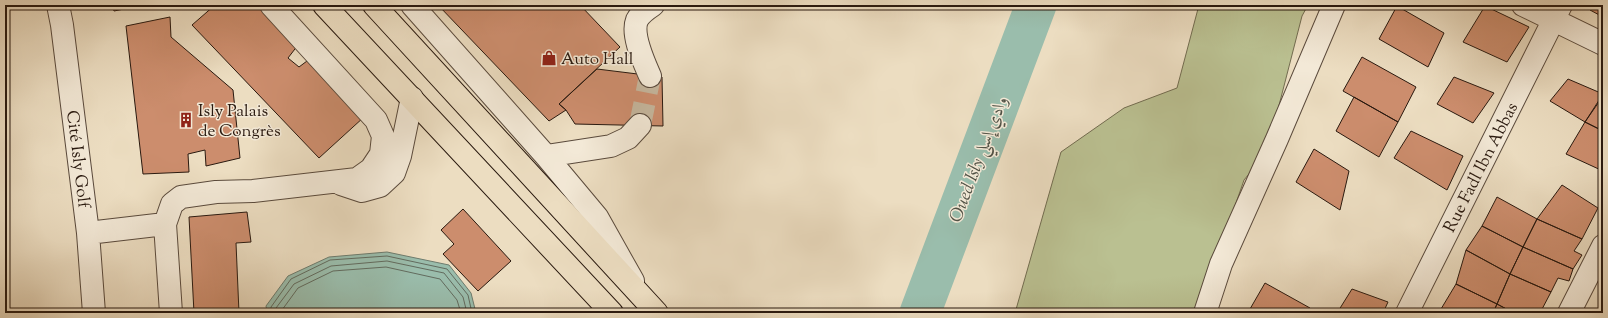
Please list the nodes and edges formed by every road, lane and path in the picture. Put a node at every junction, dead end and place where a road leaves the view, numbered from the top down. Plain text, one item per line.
1 (58, 5) edge
2 (271, 5) edge
3 (324, 5) edge
4 (374, 5) edge
5 (412, 5) edge
6 (653, 5) edge
7 (1334, 5) edge
8 (1523, 5) edge
9 (1557, 13) edge
10 (1603, 44) edge
11 (650, 76) tunnel mouth
12 (412, 98) junction
13 (640, 125) tunnel mouth
14 (546, 156) junction
15 (334, 181) junction
16 (165, 224) junction
17 (88, 233) junction
18 (1603, 246) edge
19 (650, 306) edge
20 (94, 313) edge
21 (171, 313) edge
22 (612, 313) edge
23 (1205, 313) edge
24 (1407, 313) edge
25 (1569, 313) edge

1 - 17 street, Cité Isly Golf
2 - 15 street
3 - 12 main road
4 - 19 main road
5 - 14 street
6 - 11 street
7 - 23 street
8 - 9 street
9 - 10 street
9 - 24 street, Rue Fadl Ibn Abbas
12 - 15 street
12 - 22 main road
13 - 14 street
14 - 19 street
15 - 16 street
16 - 17 street
16 - 21 street
17 - 20 street, Cité Isly Golf
18 - 25 street

